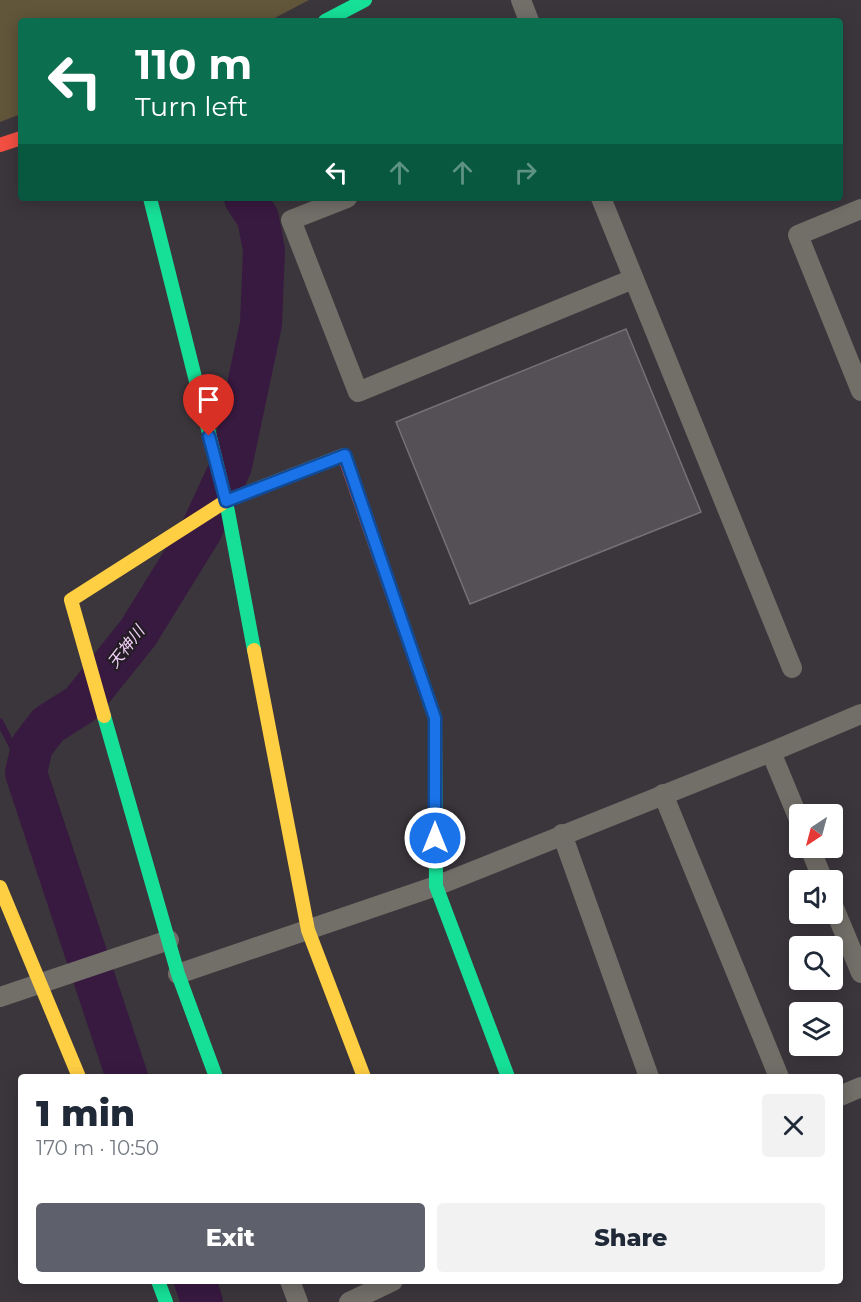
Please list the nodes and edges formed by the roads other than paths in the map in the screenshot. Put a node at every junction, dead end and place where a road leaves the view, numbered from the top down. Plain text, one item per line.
1 (365, 0) edge
2 (520, 0) edge
3 (331, 18) edge
4 (528, 18) edge
5 (18, 139) edge
6 (0, 146) edge
7 (151, 201) edge
8 (338, 201) edge
9 (602, 201) edge
10 (861, 209) edge
11 (633, 279) junction
12 (861, 392) edge
13 (226, 501) junction
14 (792, 668) dead end
15 (861, 714) edge
16 (771, 752) junction
17 (663, 795) junction
18 (793, 804) edge
19 (562, 834) junction
20 (436, 885) junction
21 (0, 887) edge
22 (841, 924) edge
23 (308, 930) junction
24 (169, 940) junction
25 (861, 973) edge
26 (178, 974) junction
27 (42, 984) junction
28 (0, 998) edge
29 (78, 1074) edge
30 (215, 1074) edge
31 (362, 1074) edge
32 (507, 1074) edge
33 (648, 1074) edge
34 (778, 1074) edge
35 (861, 1087) edge
36 (843, 1095) edge
37 (159, 1284) edge
38 (291, 1284) edge
39 (387, 1284) edge
40 (166, 1302) edge
41 (298, 1302) edge
42 (349, 1302) edge

1 - 3 street
2 - 4 street
5 - 6 street
7 - 13 street
8 - 11 street
9 - 11 street
10 - 12 street
11 - 14 street
13 - 20 street
13 - 23 street
13 - 24 street
15 - 16 street
16 - 17 street
16 - 18 street
17 - 19 street
17 - 34 street
19 - 20 street
19 - 33 street
20 - 23 street
20 - 32 street
21 - 27 street
22 - 25 street
23 - 26 street
23 - 31 street
24 - 26 street
24 - 27 street
26 - 30 street
27 - 28 street
27 - 29 street
35 - 36 street
37 - 40 street
38 - 41 street
39 - 42 street

